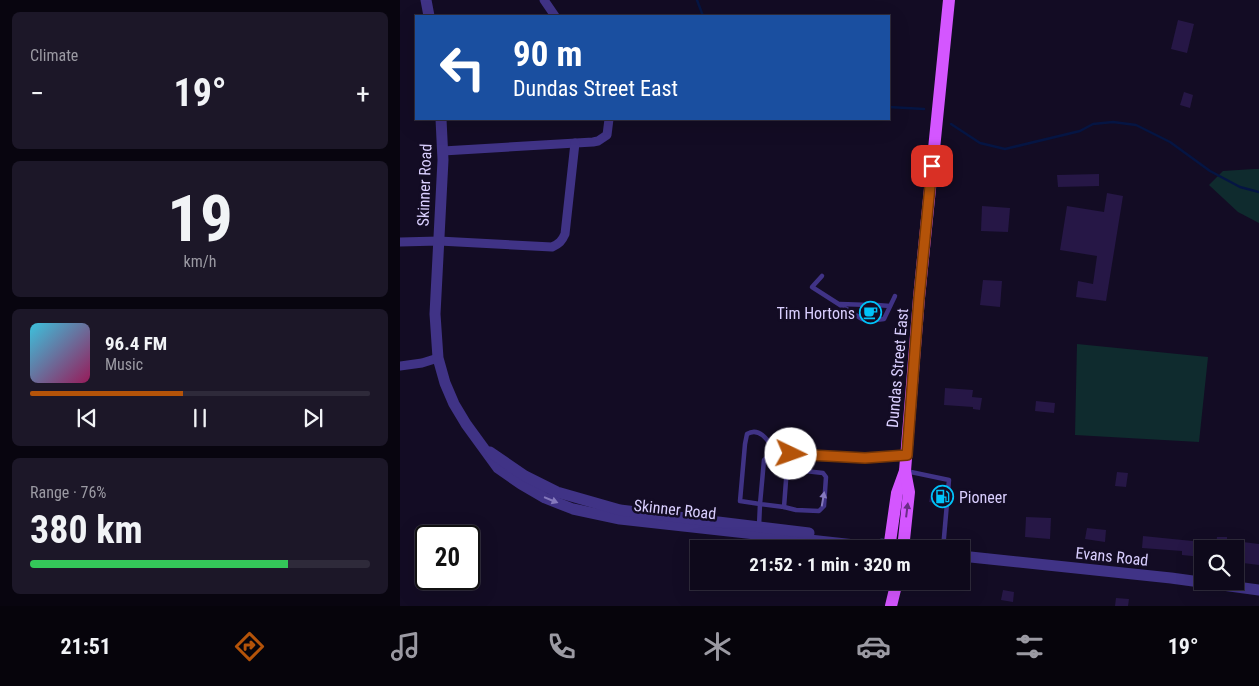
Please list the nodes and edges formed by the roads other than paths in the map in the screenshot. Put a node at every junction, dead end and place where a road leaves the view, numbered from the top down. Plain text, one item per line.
1 (426, 0) edge
2 (544, 0) edge
3 (949, 0) edge
4 (428, 15) edge
5 (554, 15) edge
6 (441, 120) edge
7 (609, 120) edge
8 (575, 143) junction
9 (443, 151) junction
10 (439, 241) junction
11 (400, 242) edge
12 (822, 276) dead end
13 (895, 296) dead end
14 (839, 304) junction
15 (870, 305) dead end
16 (877, 305) dead end
17 (890, 306) junction
18 (868, 320) dead end
19 (876, 320) dead end
20 (438, 358) junction
21 (400, 366) edge
22 (486, 450) junction
23 (775, 451) junction
24 (788, 454) junction
25 (907, 455) junction
26 (906, 471) junction
27 (787, 472) junction
28 (780, 474) dead end
29 (778, 490) dead end
30 (785, 491) junction
31 (760, 504) junction
32 (784, 507) junction
33 (759, 526) junction
34 (804, 540) edge
35 (861, 540) edge
36 (890, 540) edge
37 (904, 540) edge
38 (944, 540) edge
39 (970, 557) edge
40 (889, 590) edge
41 (894, 590) edge
42 (1259, 590) edge
43 (890, 606) edge

1 - 4 street
2 - 5 street
3 - 25 main road, Dundas Street East
6 - 9 street, Skinner Road
7 - 8 street
8 - 9 street
8 - 10 street
9 - 10 street, Skinner Road
10 - 11 street
10 - 20 street, Skinner Road
12 - 14 lane
13 - 17 lane
14 - 15 lane
14 - 18 lane
16 - 17 lane
17 - 19 lane
20 - 21 street
20 - 22 street, Skinner Road
22 - 33 street, Skinner Road
22 -> 34 street, Skinner Road
23 - 24 lane
23 - 31 lane
23 - 31 lane
24 - 25 lane
24 - 27 lane
25 - 26 main road, Dundas Street East
26 - 36 main road, Dundas Street East
37 -> 26 main road, Dundas Street East
26 - 38 lane
27 - 28 lane
27 - 30 lane
32 -> 27 lane
29 - 30 lane
30 - 32 lane
31 - 32 lane
31 - 33 lane
33 - 35 street, Skinner Road
39 - 42 street, Evans Road
40 - 43 main road
41 - 43 main road

